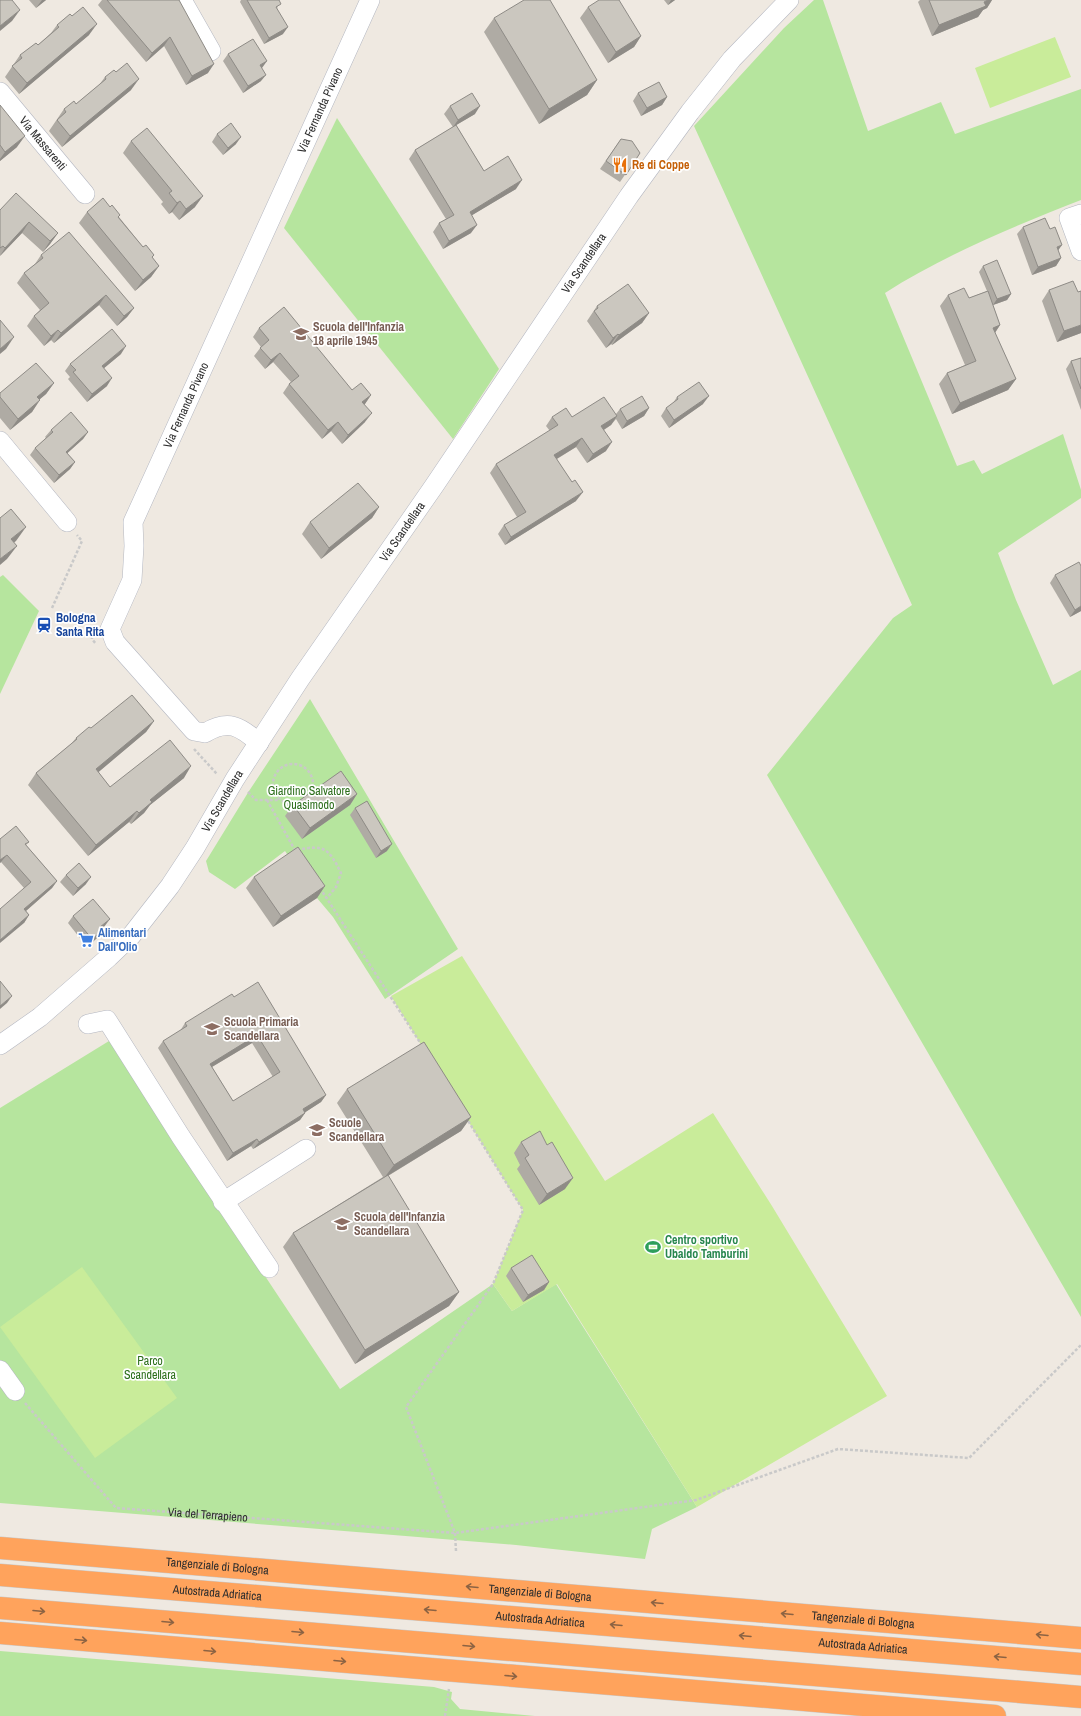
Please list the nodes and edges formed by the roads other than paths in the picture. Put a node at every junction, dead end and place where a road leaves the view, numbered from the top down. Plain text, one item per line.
1 (182, 0) edge
2 (370, 0) edge
3 (788, 0) edge
4 (211, 51) dead end
5 (0, 92) edge
6 (85, 194) dead end
7 (1081, 214) edge
8 (1081, 251) edge
9 (0, 441) edge
10 (67, 522) road end
11 (259, 743) junction
12 (88, 1024) dead end
13 (0, 1045) edge
14 (306, 1149) dead end
15 (224, 1202) junction
16 (268, 1268) dead end
17 (0, 1370) edge
18 (15, 1391) road end
19 (0, 1548) edge
20 (0, 1575) edge
21 (0, 1608) edge
22 (0, 1633) edge
23 (1081, 1638) edge
24 (1081, 1664) edge
25 (1081, 1697) edge
26 (995, 1716) edge

1 - 4 street
2 - 11 street, Via Fernanda Pivano
3 - 11 street, Via Scandellara
5 - 6 street, Via Massarenti
7 - 8 street
9 - 10 street
11 - 13 street, Via Scandellara
12 - 15 street
14 - 15 street
15 - 16 street
17 - 18 street
23 -> 19 highway, Tangenziale di Bologna
24 -> 20 highway, Autostrada Adriatica
21 -> 25 highway
22 -> 26 highway

